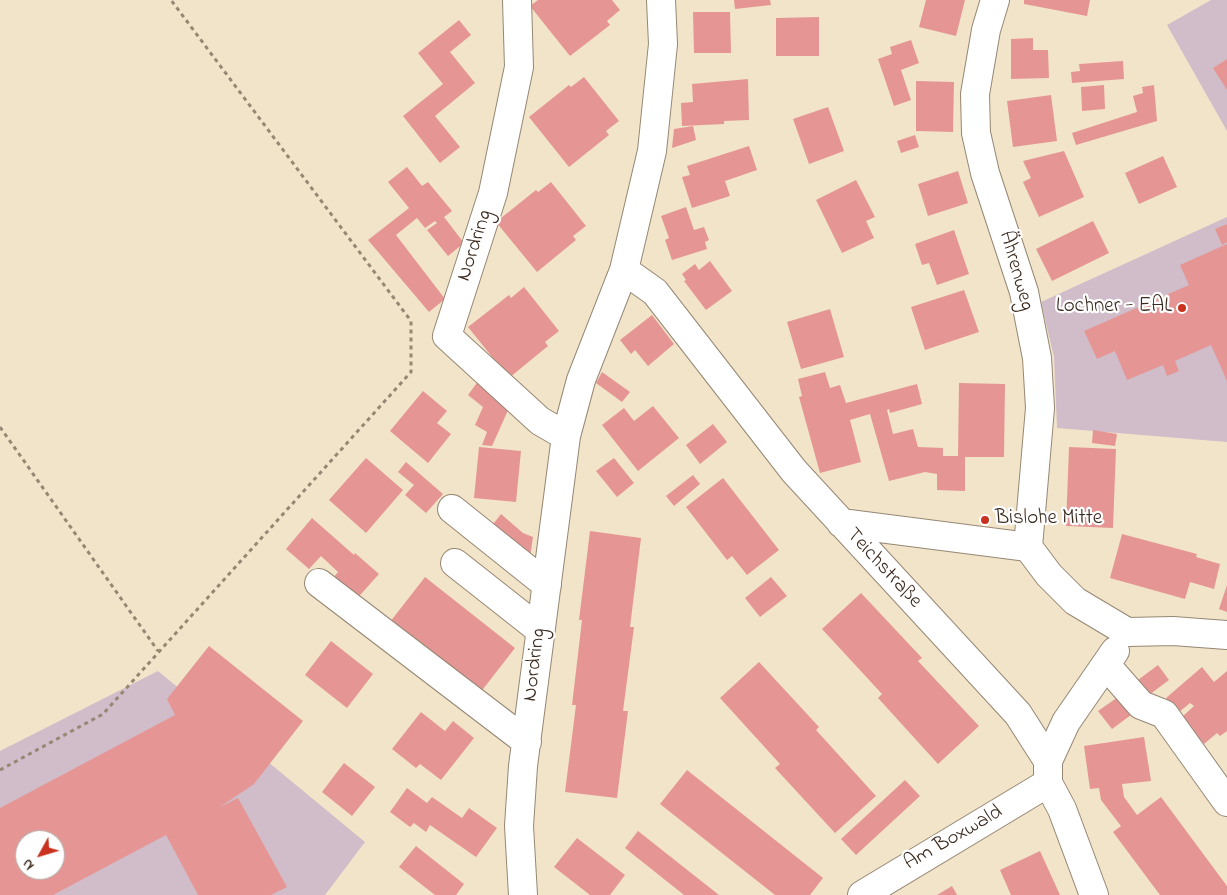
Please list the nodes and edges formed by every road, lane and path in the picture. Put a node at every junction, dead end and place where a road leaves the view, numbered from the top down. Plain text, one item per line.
1 (171, 0) edge
2 (517, 0) edge
3 (662, 0) edge
4 (995, 0) edge
5 (624, 270) junction
6 (0, 427) edge
7 (566, 436) junction
8 (452, 509) dead end
9 (841, 524) junction
10 (1028, 548) junction
11 (455, 563) dead end
12 (319, 583) dead end
13 (547, 585) junction
14 (540, 630) junction
15 (1127, 632) junction
16 (1227, 635) edge
17 (158, 651) junction
18 (1106, 665) junction
19 (526, 742) junction
20 (0, 770) edge
21 (1048, 772) junction
22 (1227, 802) edge
23 (523, 895) edge
24 (862, 895) edge
25 (1094, 895) edge

1 - 17 path
2 - 7 street, Nordring
3 - 5 street, Nordring
4 - 10 street, Ährenweg
5 - 7 street, Nordring
5 - 9 street, Teichstraße
6 - 17 path
7 - 13 street, Nordring
8 - 13 street
9 - 10 street
9 - 21 street, Teichstraße
10 - 15 street
11 - 14 street
12 - 19 street
13 - 14 street, Nordring
14 - 19 street, Nordring
15 - 16 street
15 - 18 street
17 - 20 path
18 - 21 street
18 - 22 street
19 - 23 street, Nordring
21 - 24 street, Am Boxwald
21 - 25 street, Teichstraße

